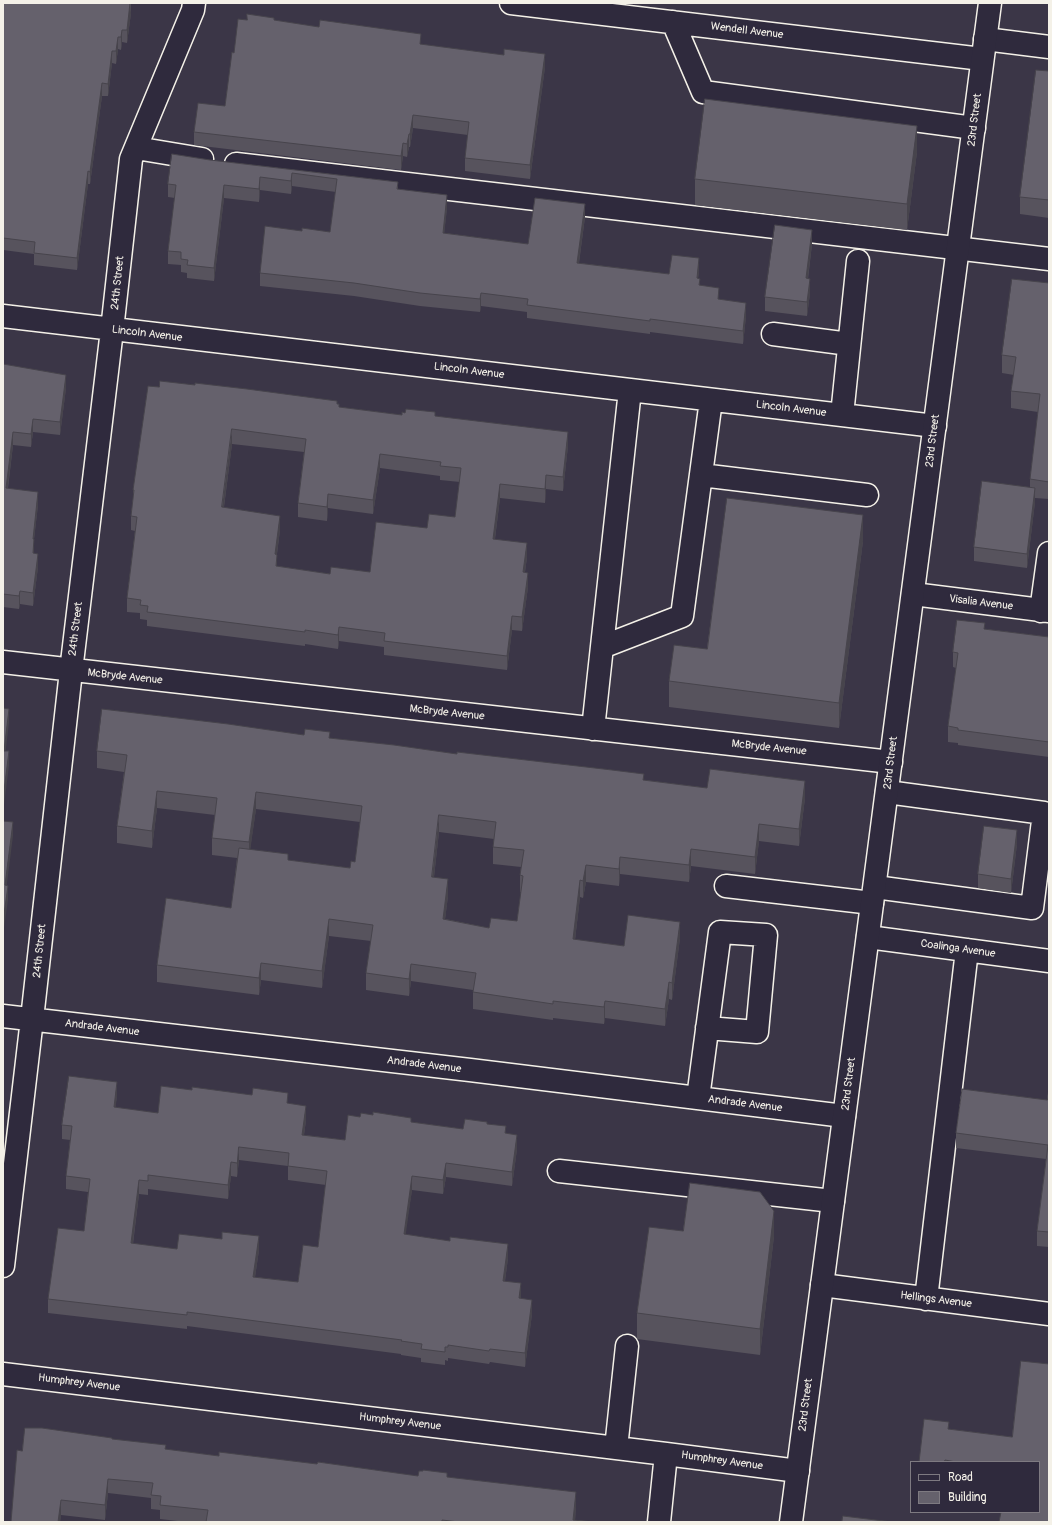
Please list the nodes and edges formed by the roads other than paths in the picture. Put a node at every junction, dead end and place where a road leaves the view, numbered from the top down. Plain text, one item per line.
1 (194, 3) edge
2 (511, 3) edge
3 (990, 3) edge
4 (673, 22) junction
5 (1049, 47) edge
6 (983, 49) junction
7 (974, 128) junction
8 (136, 148) junction
9 (958, 248) junction
10 (1049, 259) edge
11 (858, 261) dead end
12 (3, 316) edge
13 (112, 330) junction
14 (774, 334) dead end
15 (849, 344) junction
16 (630, 390) junction
17 (712, 400) junction
18 (842, 415) junction
19 (935, 426) junction
20 (701, 475) junction
21 (867, 495) dead end
22 (1049, 553) edge
23 (913, 594) junction
24 (1045, 611) edge
25 (602, 647) junction
26 (3, 662) edge
27 (71, 671) junction
28 (593, 729) junction
29 (891, 762) junction
30 (887, 792) junction
31 (726, 886) dead end
32 (873, 895) junction
33 (868, 937) junction
34 (967, 950) junction
35 (1049, 961) edge
36 (3, 1016) edge
37 (32, 1020) junction
38 (707, 1028) junction
39 (698, 1098) junction
40 (844, 1116) junction
41 (559, 1171) dead end
42 (833, 1201) junction
43 (3, 1266) edge
44 (822, 1285) junction
45 (926, 1298) junction
46 (1049, 1314) edge
47 (627, 1346) dead end
48 (3, 1374) edge
49 (616, 1448) junction
50 (666, 1454) junction
51 (798, 1471) junction
52 (659, 1522) edge
53 (791, 1522) edge

1 - 8 street, 24th Street
2 - 4 street, Wendell Avenue
3 - 6 street, 23rd Street
4 - 6 street, Wendell Avenue
4 - 7 street
5 - 6 street, Wendell Avenue
6 - 7 street, 23rd Street
7 - 9 street, 23rd Street
8 - 9 street
8 - 13 street, 24th Street
9 - 10 street
9 - 19 street, 23rd Street
11 - 15 street
12 - 13 street, Lincoln Avenue
13 - 16 street, Lincoln Avenue
13 - 27 street, 24th Street
14 - 15 street
15 - 18 street
16 - 17 street, Lincoln Avenue
16 - 25 street
17 - 18 street, Lincoln Avenue
17 - 20 street
18 - 19 street, Lincoln Avenue
19 - 23 street, 23rd Street
20 - 21 street
20 - 25 street
22 - 24 street
23 - 24 street, Visalia Avenue
23 - 29 street, 23rd Street
25 - 28 street
26 - 27 street, McBryde Avenue
27 - 28 street, McBryde Avenue
27 - 37 street, 24th Street
28 - 29 street, McBryde Avenue
29 - 30 street, 23rd Street
30 - 32 street, 23rd Street
30 - 32 street
31 - 32 street
32 - 33 street, 23rd Street
33 - 34 street, Coalinga Avenue
33 - 40 street, 23rd Street
34 - 35 street, Coalinga Avenue
34 - 45 street
36 - 37 street, Andrade Avenue
37 - 39 street, Andrade Avenue
37 - 43 street, 24th Street
38 - 38 street
38 - 39 street
39 - 40 street, Andrade Avenue
40 - 42 street, 23rd Street
41 - 42 street
42 - 44 street, 23rd Street
44 - 45 street, Hellings Avenue
44 - 51 street, 23rd Street
45 - 46 street, Hellings Avenue
47 - 49 street
48 - 49 street, Humphrey Avenue
49 - 50 street, Humphrey Avenue
50 - 51 street, Humphrey Avenue
50 - 52 street
51 - 53 street, 23rd Street

